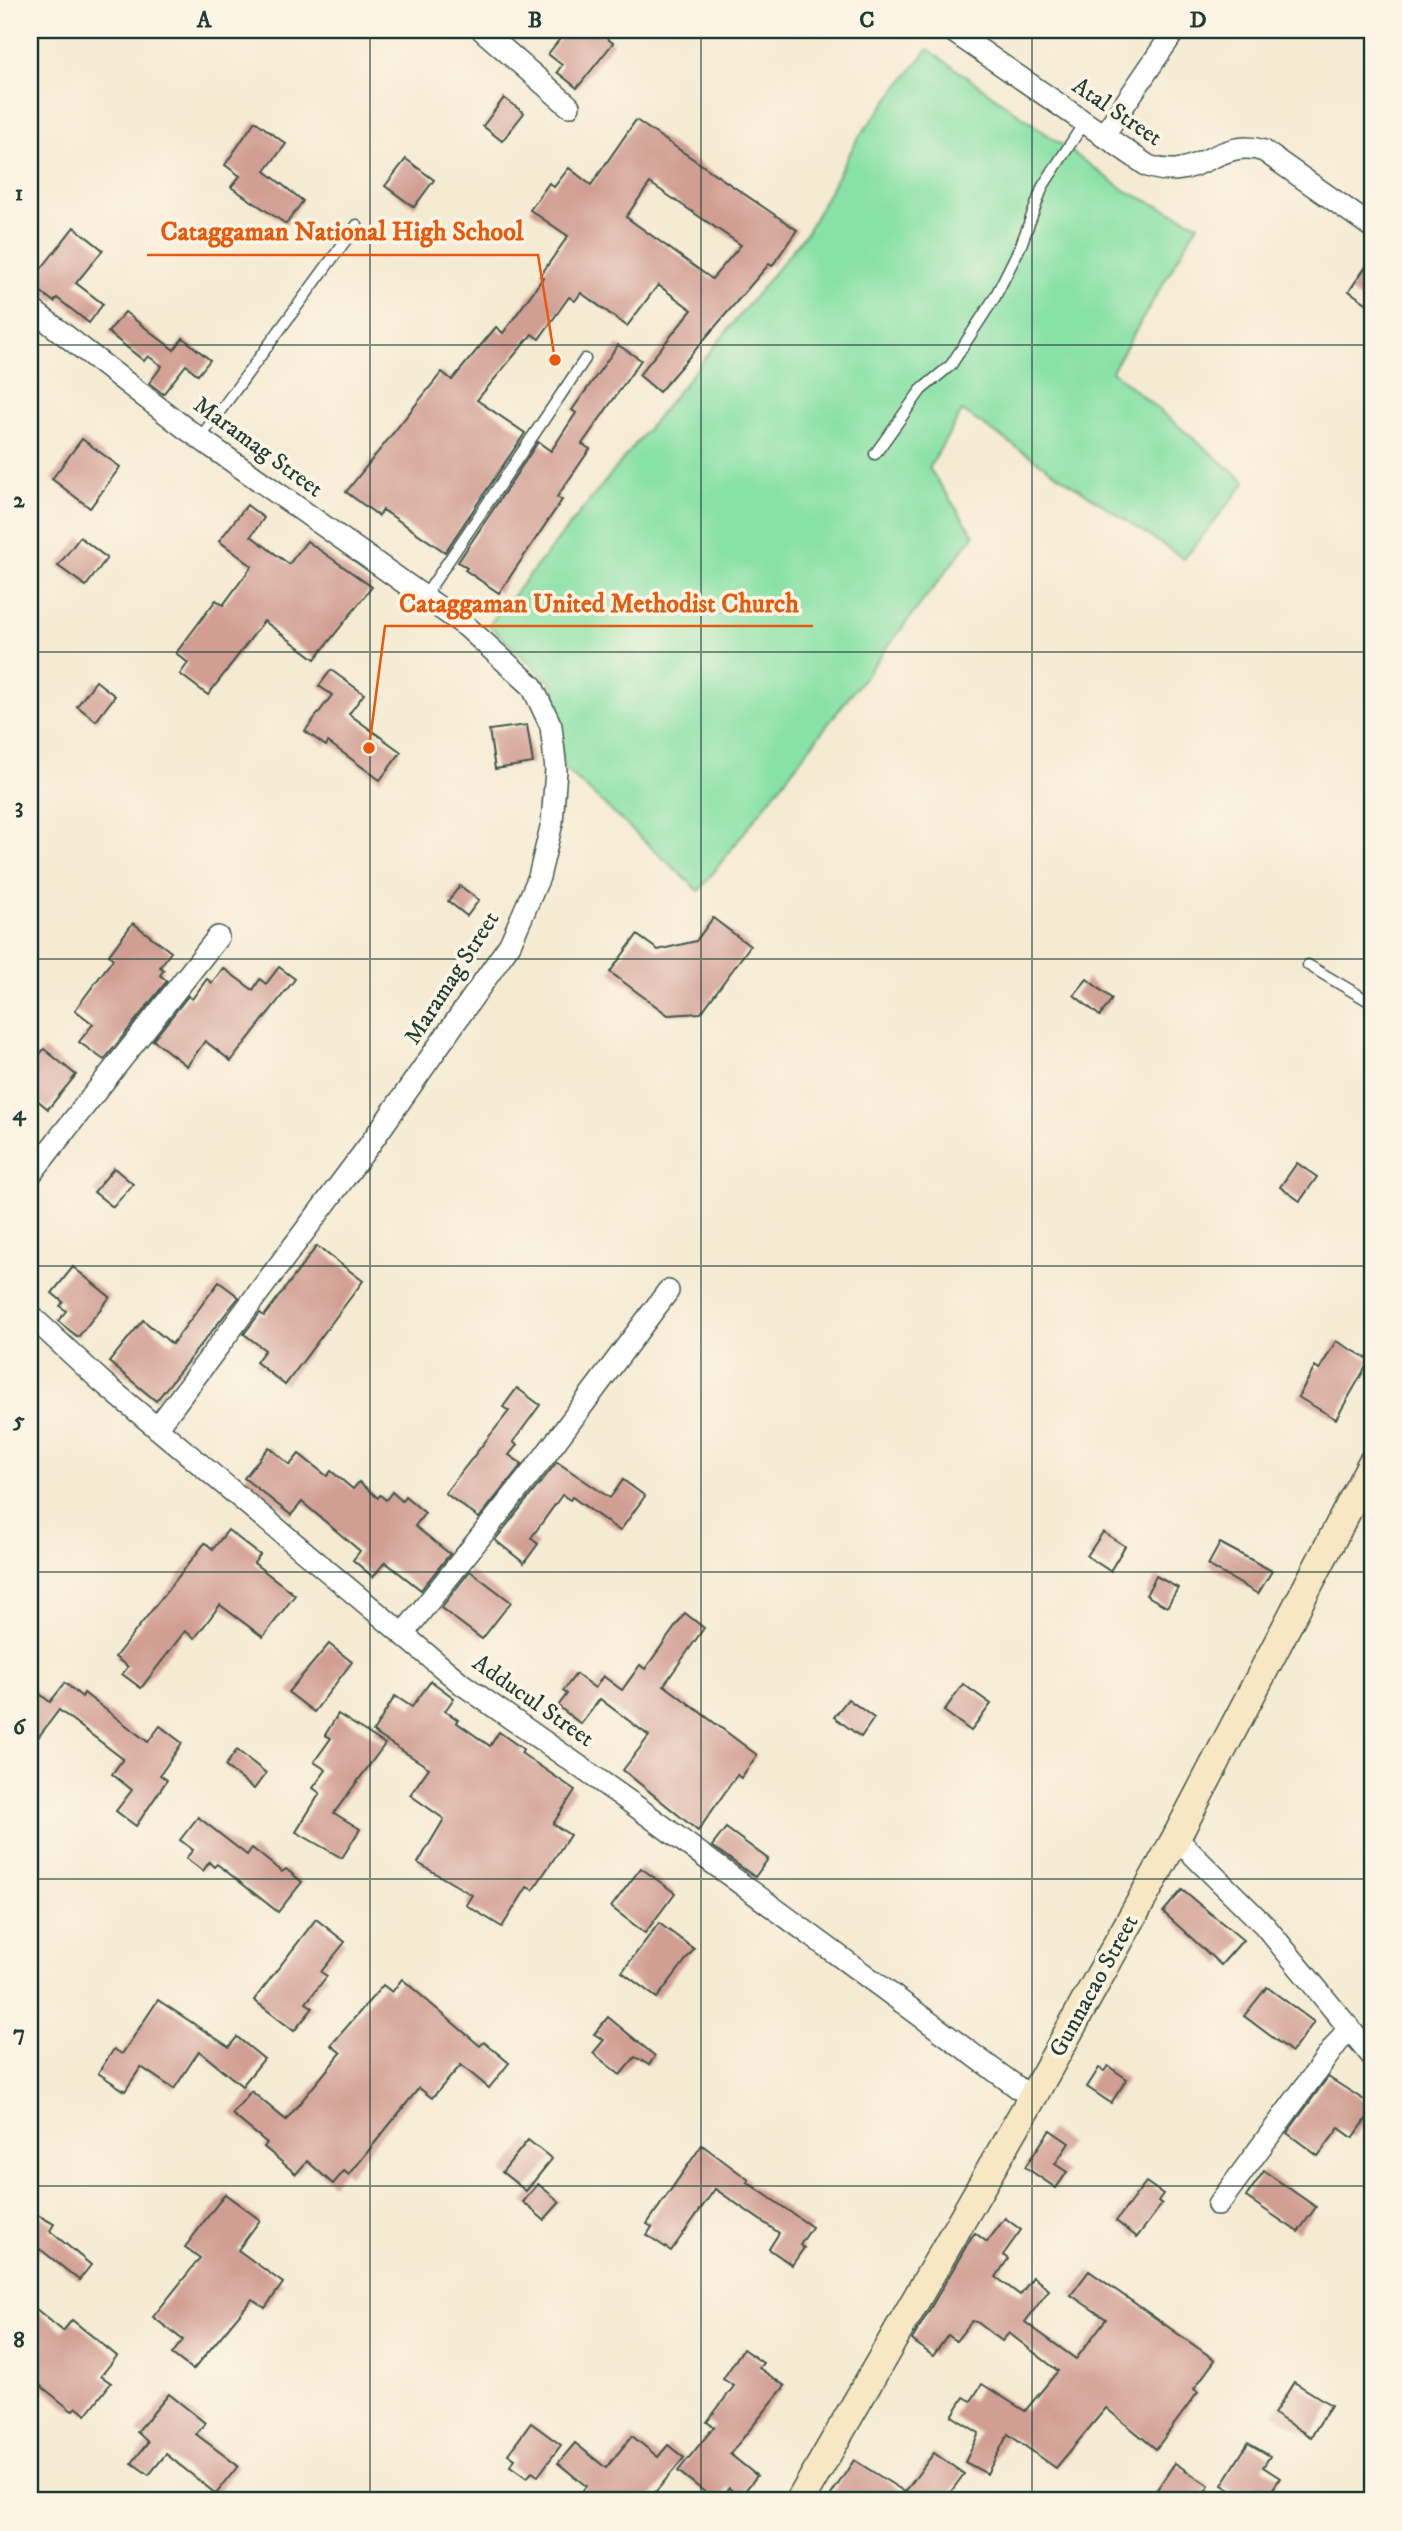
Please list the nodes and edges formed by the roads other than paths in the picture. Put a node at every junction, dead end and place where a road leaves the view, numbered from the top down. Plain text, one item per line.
1 (482, 30) edge
2 (951, 30) edge
3 (1175, 30) edge
4 (569, 106) dead end
5 (1084, 122) junction
6 (1103, 136) junction
7 (357, 225) dead end
8 (1372, 227) edge
9 (30, 308) edge
10 (585, 359) dead end
11 (200, 438) junction
12 (875, 454) dead end
13 (424, 597) junction
14 (218, 937) dead end
15 (1308, 965) dead end
16 (1372, 1003) edge
17 (30, 1175) edge
18 (668, 1291) dead end
19 (30, 1315) edge
20 (157, 1427) junction
21 (1372, 1463) edge
22 (403, 1634) junction
23 (1177, 1838) junction
24 (1349, 2027) junction
25 (1372, 2056) edge
26 (1032, 2098) junction
27 (1217, 2205) dead end
28 (800, 2501) edge

1 - 4 street
2 - 5 street, Atal Street
3 - 6 street
5 - 6 street, Atal Street
5 - 12 lane
6 - 8 street, Atal Street
7 - 11 lane
9 - 11 street, Maramag Street
10 - 13 lane
11 - 13 street, Maramag Street
13 - 20 street, Maramag Street
14 - 17 street
15 - 16 lane
18 - 22 street
19 - 20 street, Adducul Street
20 - 22 street, Adducul Street
21 - 23 street, Gunnacao Street
22 - 26 street, Adducul Street
23 - 24 street
23 - 26 street, Gunnacao Street
24 - 25 street
24 - 27 street
26 - 28 street, Gunnacao Street

